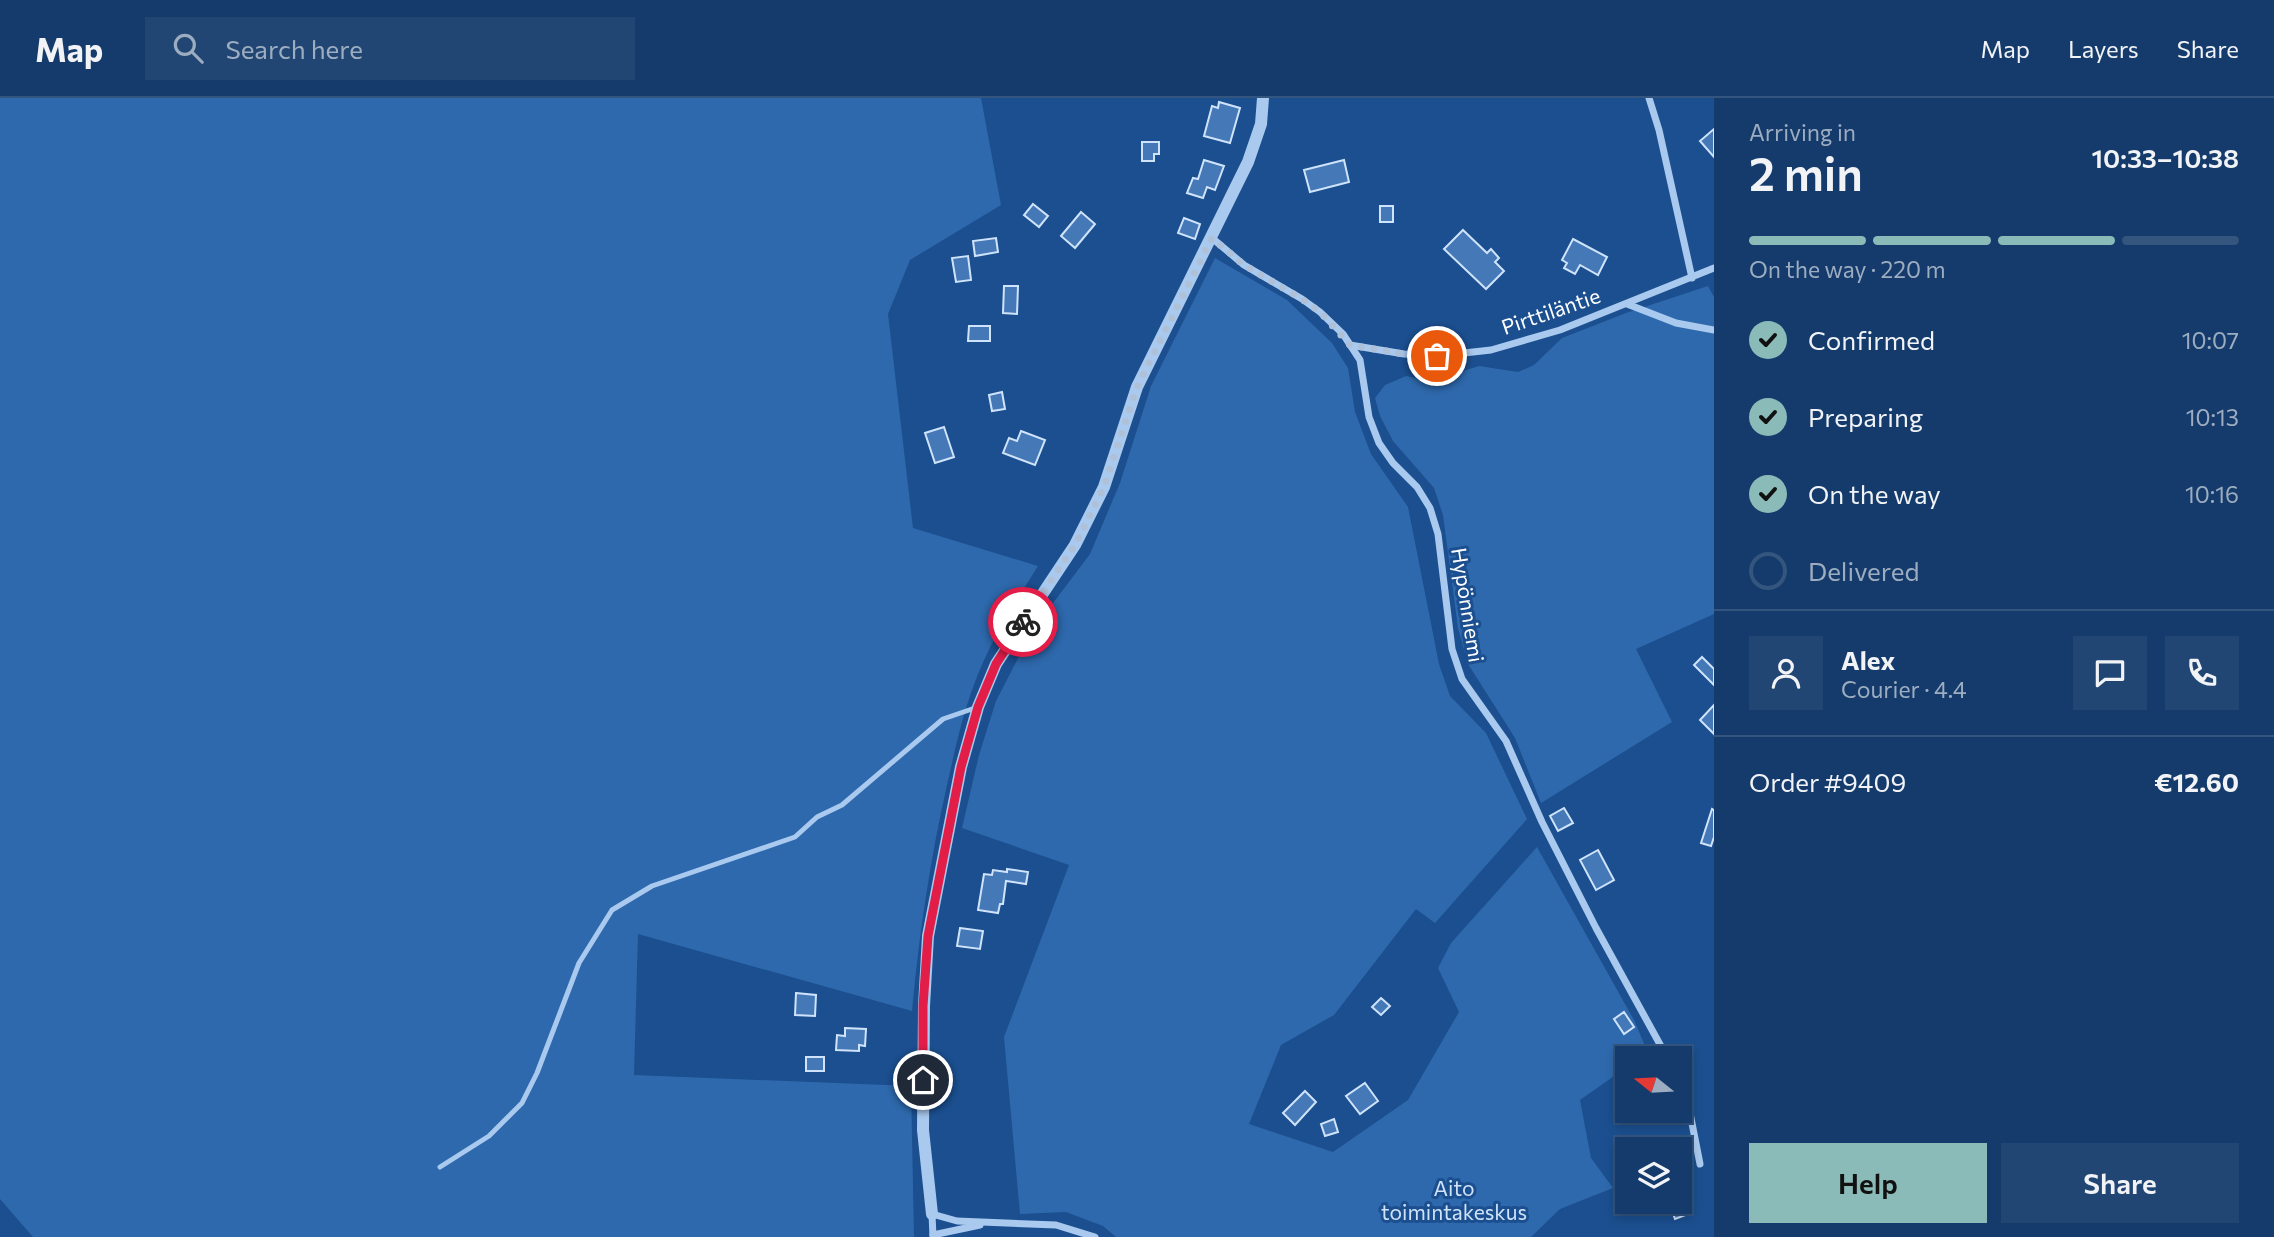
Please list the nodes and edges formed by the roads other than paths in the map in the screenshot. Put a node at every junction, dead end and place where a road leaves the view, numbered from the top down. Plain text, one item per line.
1 (1264, 98) edge
2 (1649, 98) edge
3 (1212, 238) junction
4 (1714, 268) edge
5 (1692, 278) junction
6 (1626, 304) junction
7 (1714, 330) edge
8 (1350, 345) junction
9 (978, 707) junction
10 (1661, 1046) edge
11 (1692, 1123) edge
12 (1700, 1164) dead end
13 (440, 1167) dead end
14 (932, 1214) junction
15 (988, 1223) junction
16 (933, 1236) edge
17 (1095, 1237) edge

1 - 3 street
2 - 5 street
3 - 8 street, Hypönniemi
3 - 9 street
4 - 5 street, Pirttiläntie
5 - 6 street, Pirttiläntie
6 - 7 street
6 - 8 street, Pirttiläntie
8 - 10 street, Hypönniemi
9 - 13 lane
9 - 14 street
11 - 12 street
14 - 15 street
14 - 16 street
15 - 16 street
15 - 17 street

